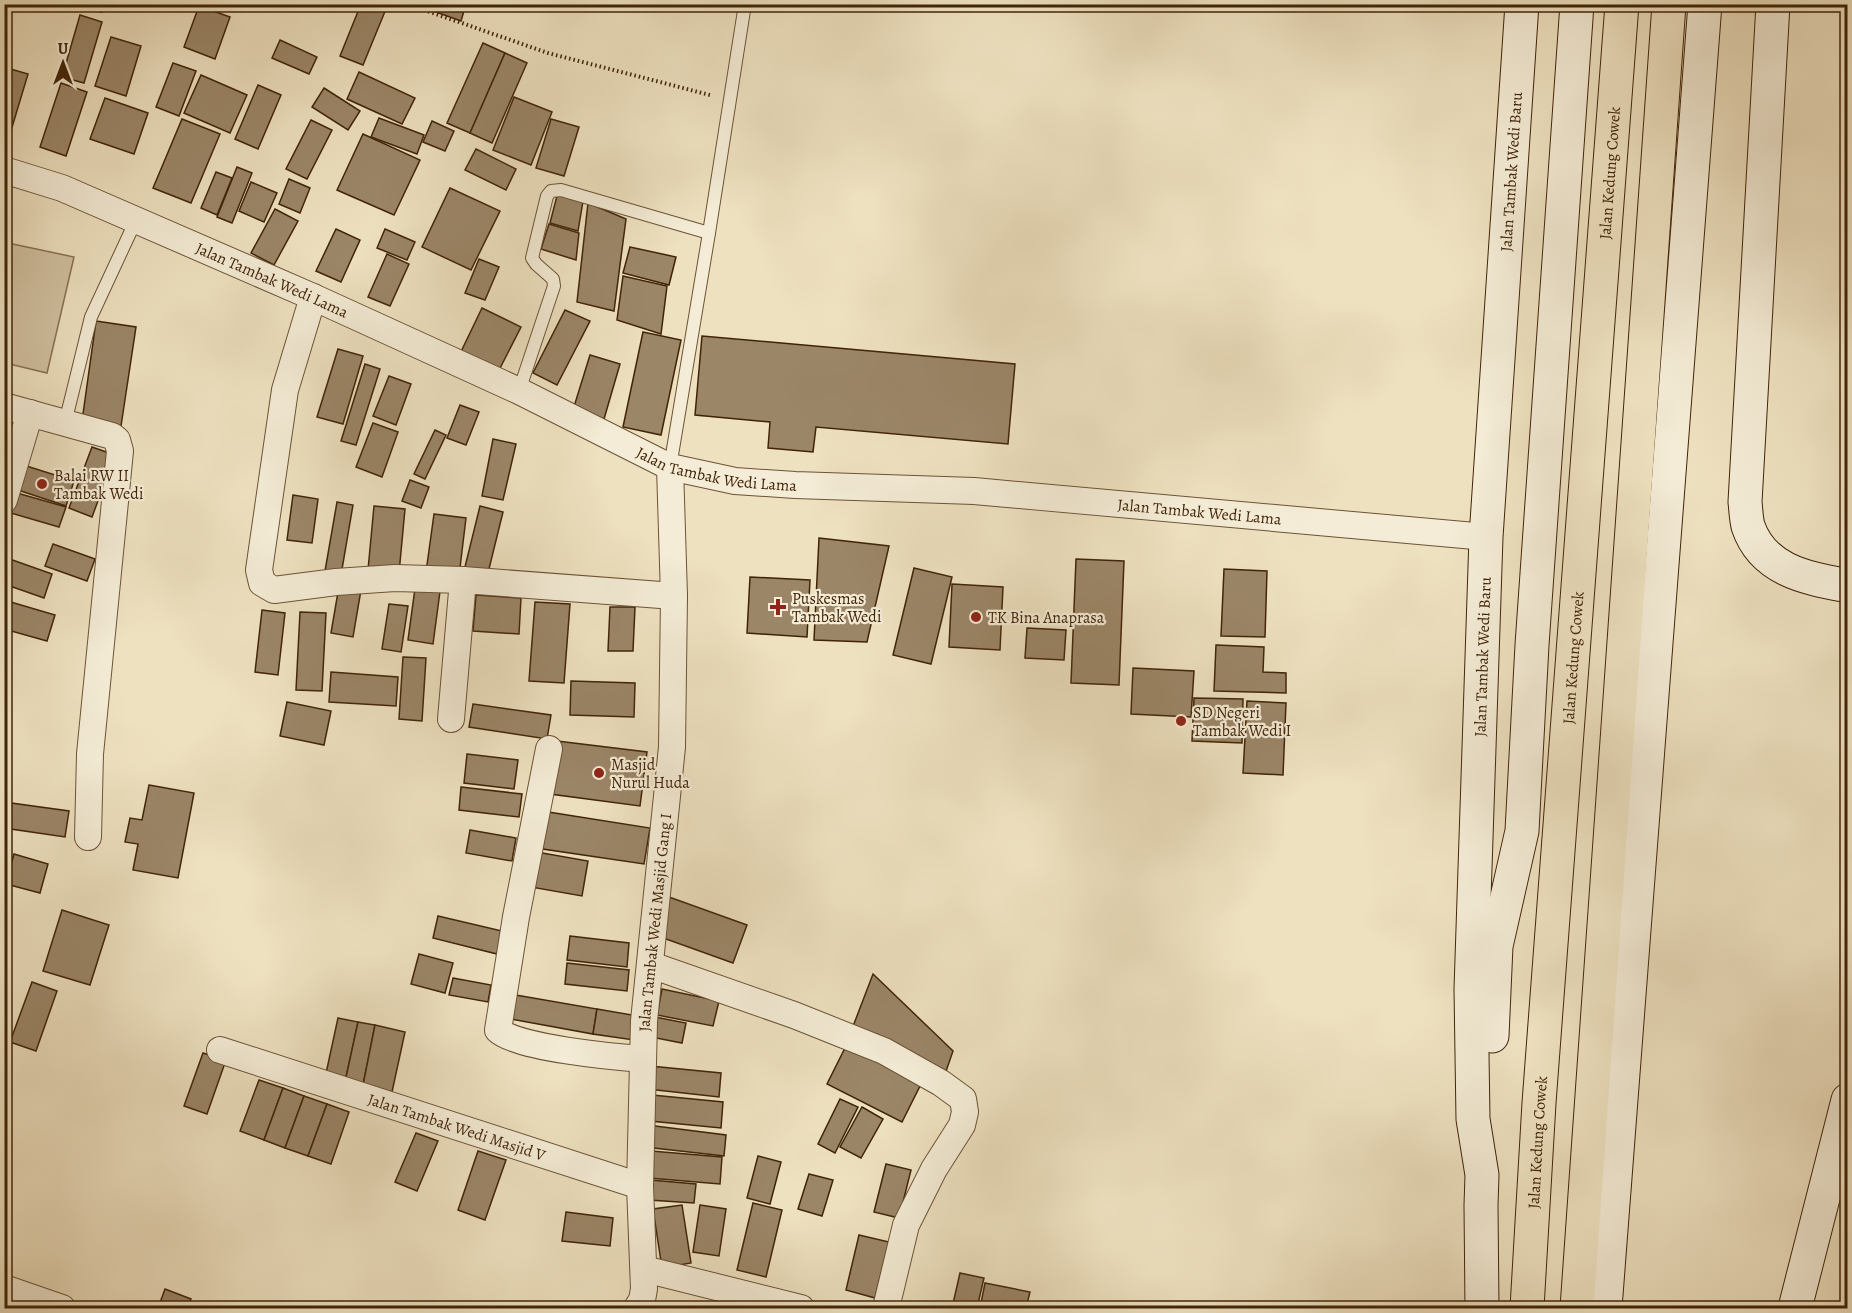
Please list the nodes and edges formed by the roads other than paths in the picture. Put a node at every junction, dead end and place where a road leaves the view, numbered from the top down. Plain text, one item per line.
1 (745, 4) edge
2 (1522, 4) edge
3 (1577, 4) edge
4 (1622, 4) edge
5 (1670, 4) edge
6 (1705, 4) edge
7 (1773, 4) edge
8 (4, 170) edge
9 (136, 220) junction
10 (710, 233) junction
11 (313, 297) junction
12 (519, 391) junction
13 (4, 406) edge
14 (30, 413) junction
15 (65, 423) junction
16 (670, 467) junction
17 (4, 500) edge
18 (1486, 537) junction
19 (463, 580) junction
20 (1848, 585) edge
21 (674, 596) junction
22 (450, 719) dead end
23 (549, 749) dead end
24 (88, 837) dead end
25 (651, 965) junction
26 (220, 1050) dead end
27 (643, 1059) junction
28 (1848, 1100) edge
29 (1482, 1175) junction
30 (640, 1186) junction
31 (644, 1269) junction
32 (4, 1288) edge
33 (62, 1308) edge
34 (637, 1308) edge
35 (801, 1308) edge
36 (886, 1308) edge
37 (1482, 1308) edge
38 (1527, 1308) edge
39 (1577, 1308) edge
40 (1605, 1308) edge
41 (1795, 1308) edge

1 - 10 lane
2 - 18 main road, Jalan Tambak Wedi Baru
3 - 29 main road
4 - 38 highway, Jalan Kedung Cowek
5 - 39 highway
6 - 40 main road
7 - 20 main road
8 - 9 street, Jalan Tambak Wedi Lama
9 - 11 street, Jalan Tambak Wedi Lama
9 - 15 lane
10 - 12 lane
10 - 16 lane
11 - 12 street, Jalan Tambak Wedi Lama
11 - 19 street
12 - 16 street, Jalan Tambak Wedi Lama
13 - 14 street
14 - 15 street
14 - 17 street
15 - 24 street
16 - 18 street, Jalan Tambak Wedi Lama
16 - 21 street, Jalan Tambak Wedi Masjid Gang I
18 - 29 main road, Jalan Tambak Wedi Baru
19 - 21 street
19 - 22 street
21 - 25 street, Jalan Tambak Wedi Masjid Gang I
23 - 27 street
25 - 27 street, Jalan Tambak Wedi Masjid Gang I
25 - 36 street
26 - 30 street, Jalan Tambak Wedi Masjid V
27 - 30 street, Jalan Tambak Wedi Masjid Gang I
28 - 41 main road
29 - 37 main road, Jalan Tambak Wedi Baru
30 - 31 street, Jalan Tambak Wedi Masjid Gang I
31 - 34 street, Jalan Tambak Wedi Masjid Gang I
31 - 35 street
32 - 33 street

